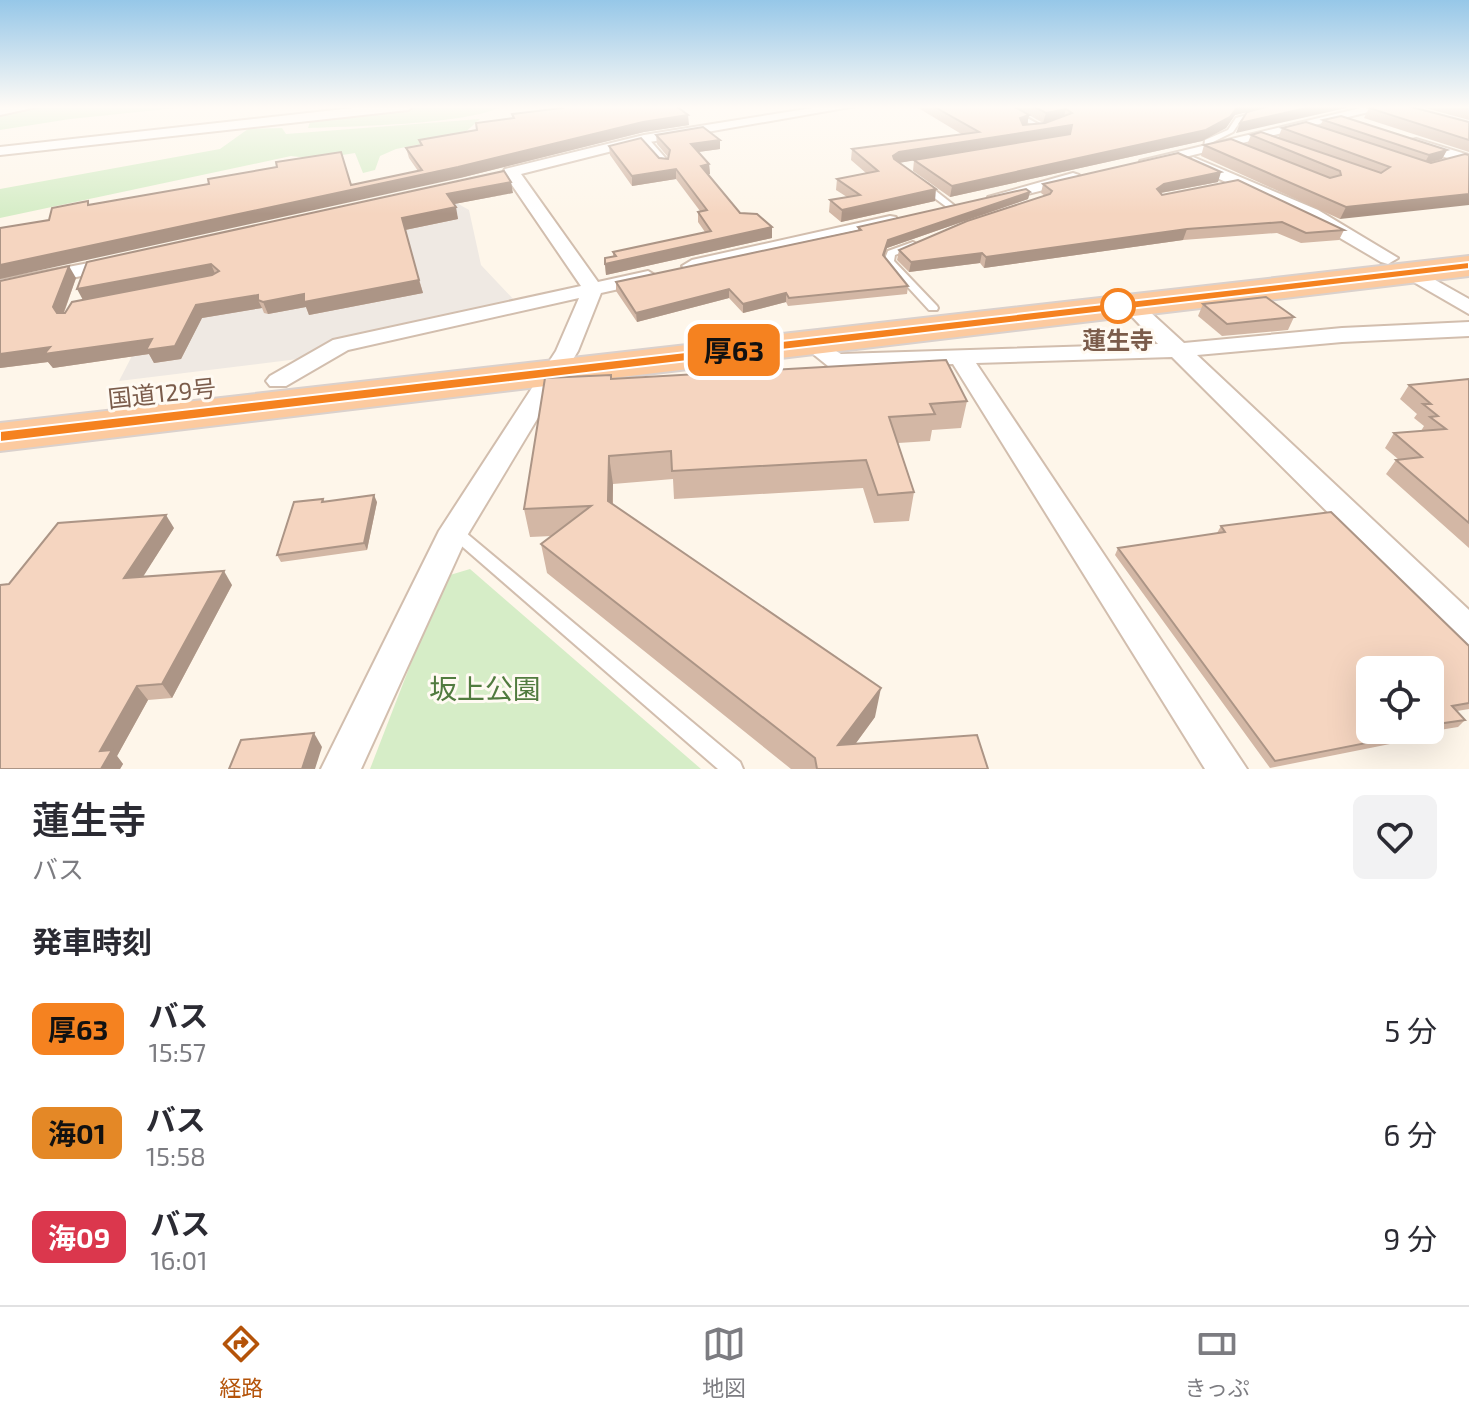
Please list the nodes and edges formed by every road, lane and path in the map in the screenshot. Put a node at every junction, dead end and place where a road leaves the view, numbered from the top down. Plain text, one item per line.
1 (83, 142) edge
2 (632, 142) edge
3 (647, 142) edge
4 (1208, 142) edge
5 (1234, 142) edge
6 (1412, 142) edge
7 (1226, 143) junction
8 (1207, 147) junction
9 (1240, 148) edge
10 (0, 151) edge
11 (1176, 154) junction
12 (1461, 160) edge
13 (665, 163) edge
14 (1123, 166) edge
15 (511, 172) junction
16 (1097, 172) edge
17 (492, 178) edge
18 (919, 183) edge
19 (1025, 190) junction
20 (1043, 201) edge
21 (966, 203) junction
22 (919, 242) edge
23 (1469, 249) edge
24 (136, 259) edge
25 (1400, 265) junction
26 (1469, 266) edge
27 (0, 286) edge
28 (593, 289) junction
29 (1131, 305) junction
30 (933, 308) junction
31 (1469, 308) edge
32 (1469, 329) edge
33 (808, 341) junction
34 (1181, 350) junction
35 (961, 358) junction
36 (559, 361) junction
37 (278, 381) junction
38 (0, 413) edge
39 (0, 437) edge
40 (454, 531) junction
41 (1469, 631) edge
42 (341, 769) edge
43 (733, 769) edge
44 (1227, 769) edge

1 - 10 street
2 - 15 street
3 - 13 lane
4 - 8 lane
5 - 7 street
6 - 12 street
7 - 8 street
7 - 9 lane
8 - 11 street
11 - 14 street
11 - 25 street
15 - 17 street
15 - 28 street
16 - 19 street
18 - 21 lane
19 - 20 lane
19 - 21 street
21 - 28 street
22 - 30 lane
23 - 25 highway, 国道129号
24 - 27 street
25 - 26 highway, 国道129号
25 - 29 highway, 国道129号
25 - 30 highway, 国道129号
25 - 31 street
28 - 36 street
28 - 37 street
29 - 33 highway, 国道129号
29 - 34 street
30 - 36 highway, 国道129号
32 - 34 street
33 - 35 street
33 - 36 highway, 国道129号
34 - 35 street
34 - 41 street
35 - 44 street
36 - 37 highway, 国道129号
36 - 39 highway, 国道129号
36 - 40 street
37 - 38 highway, 国道129号
40 - 42 street
40 - 43 lane

